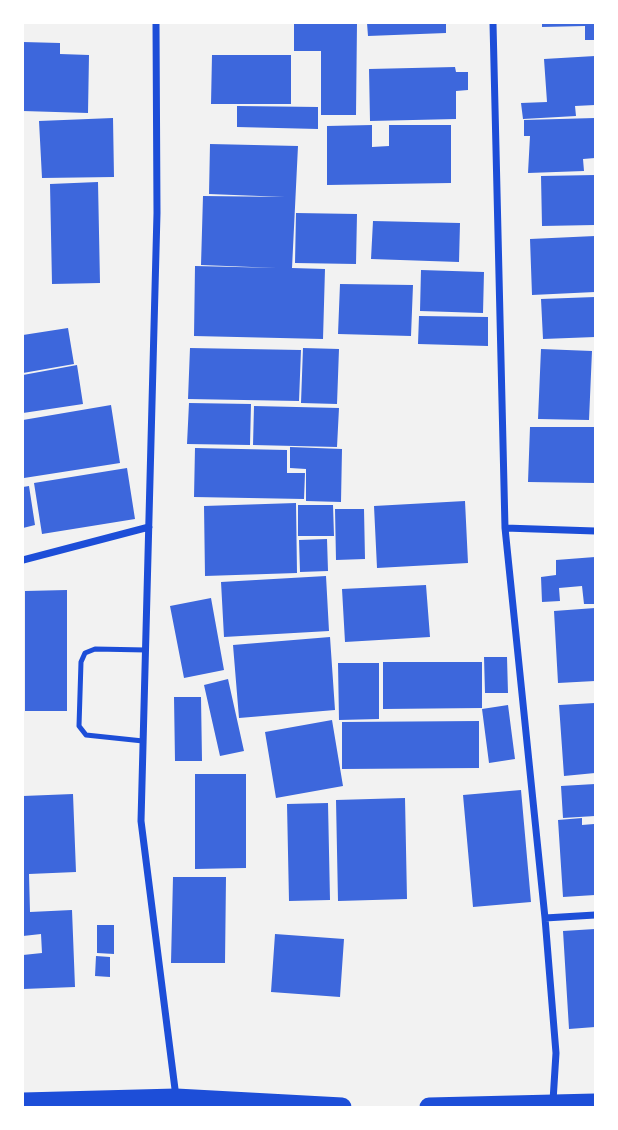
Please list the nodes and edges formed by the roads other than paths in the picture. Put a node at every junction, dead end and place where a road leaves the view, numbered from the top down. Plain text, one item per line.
1 (156, 23) edge
2 (493, 23) edge
3 (149, 527) junction
4 (505, 528) junction
5 (595, 531) edge
6 (23, 560) edge
7 (146, 650) junction
8 (143, 741) junction
9 (595, 915) edge
10 (545, 918) junction
11 (176, 1097) junction
12 (23, 1102) edge
13 (552, 1102) junction
14 (595, 1103) edge
15 (342, 1107) edge
16 (429, 1107) edge

1 - 3 street
2 - 4 street
3 - 6 street
3 - 7 street
4 - 5 street
4 - 10 street
7 - 8 street
7 - 8 lane
8 - 11 street
9 - 10 street
10 - 13 street
11 - 12 highway
11 - 15 highway
13 - 14 highway
13 - 16 highway

